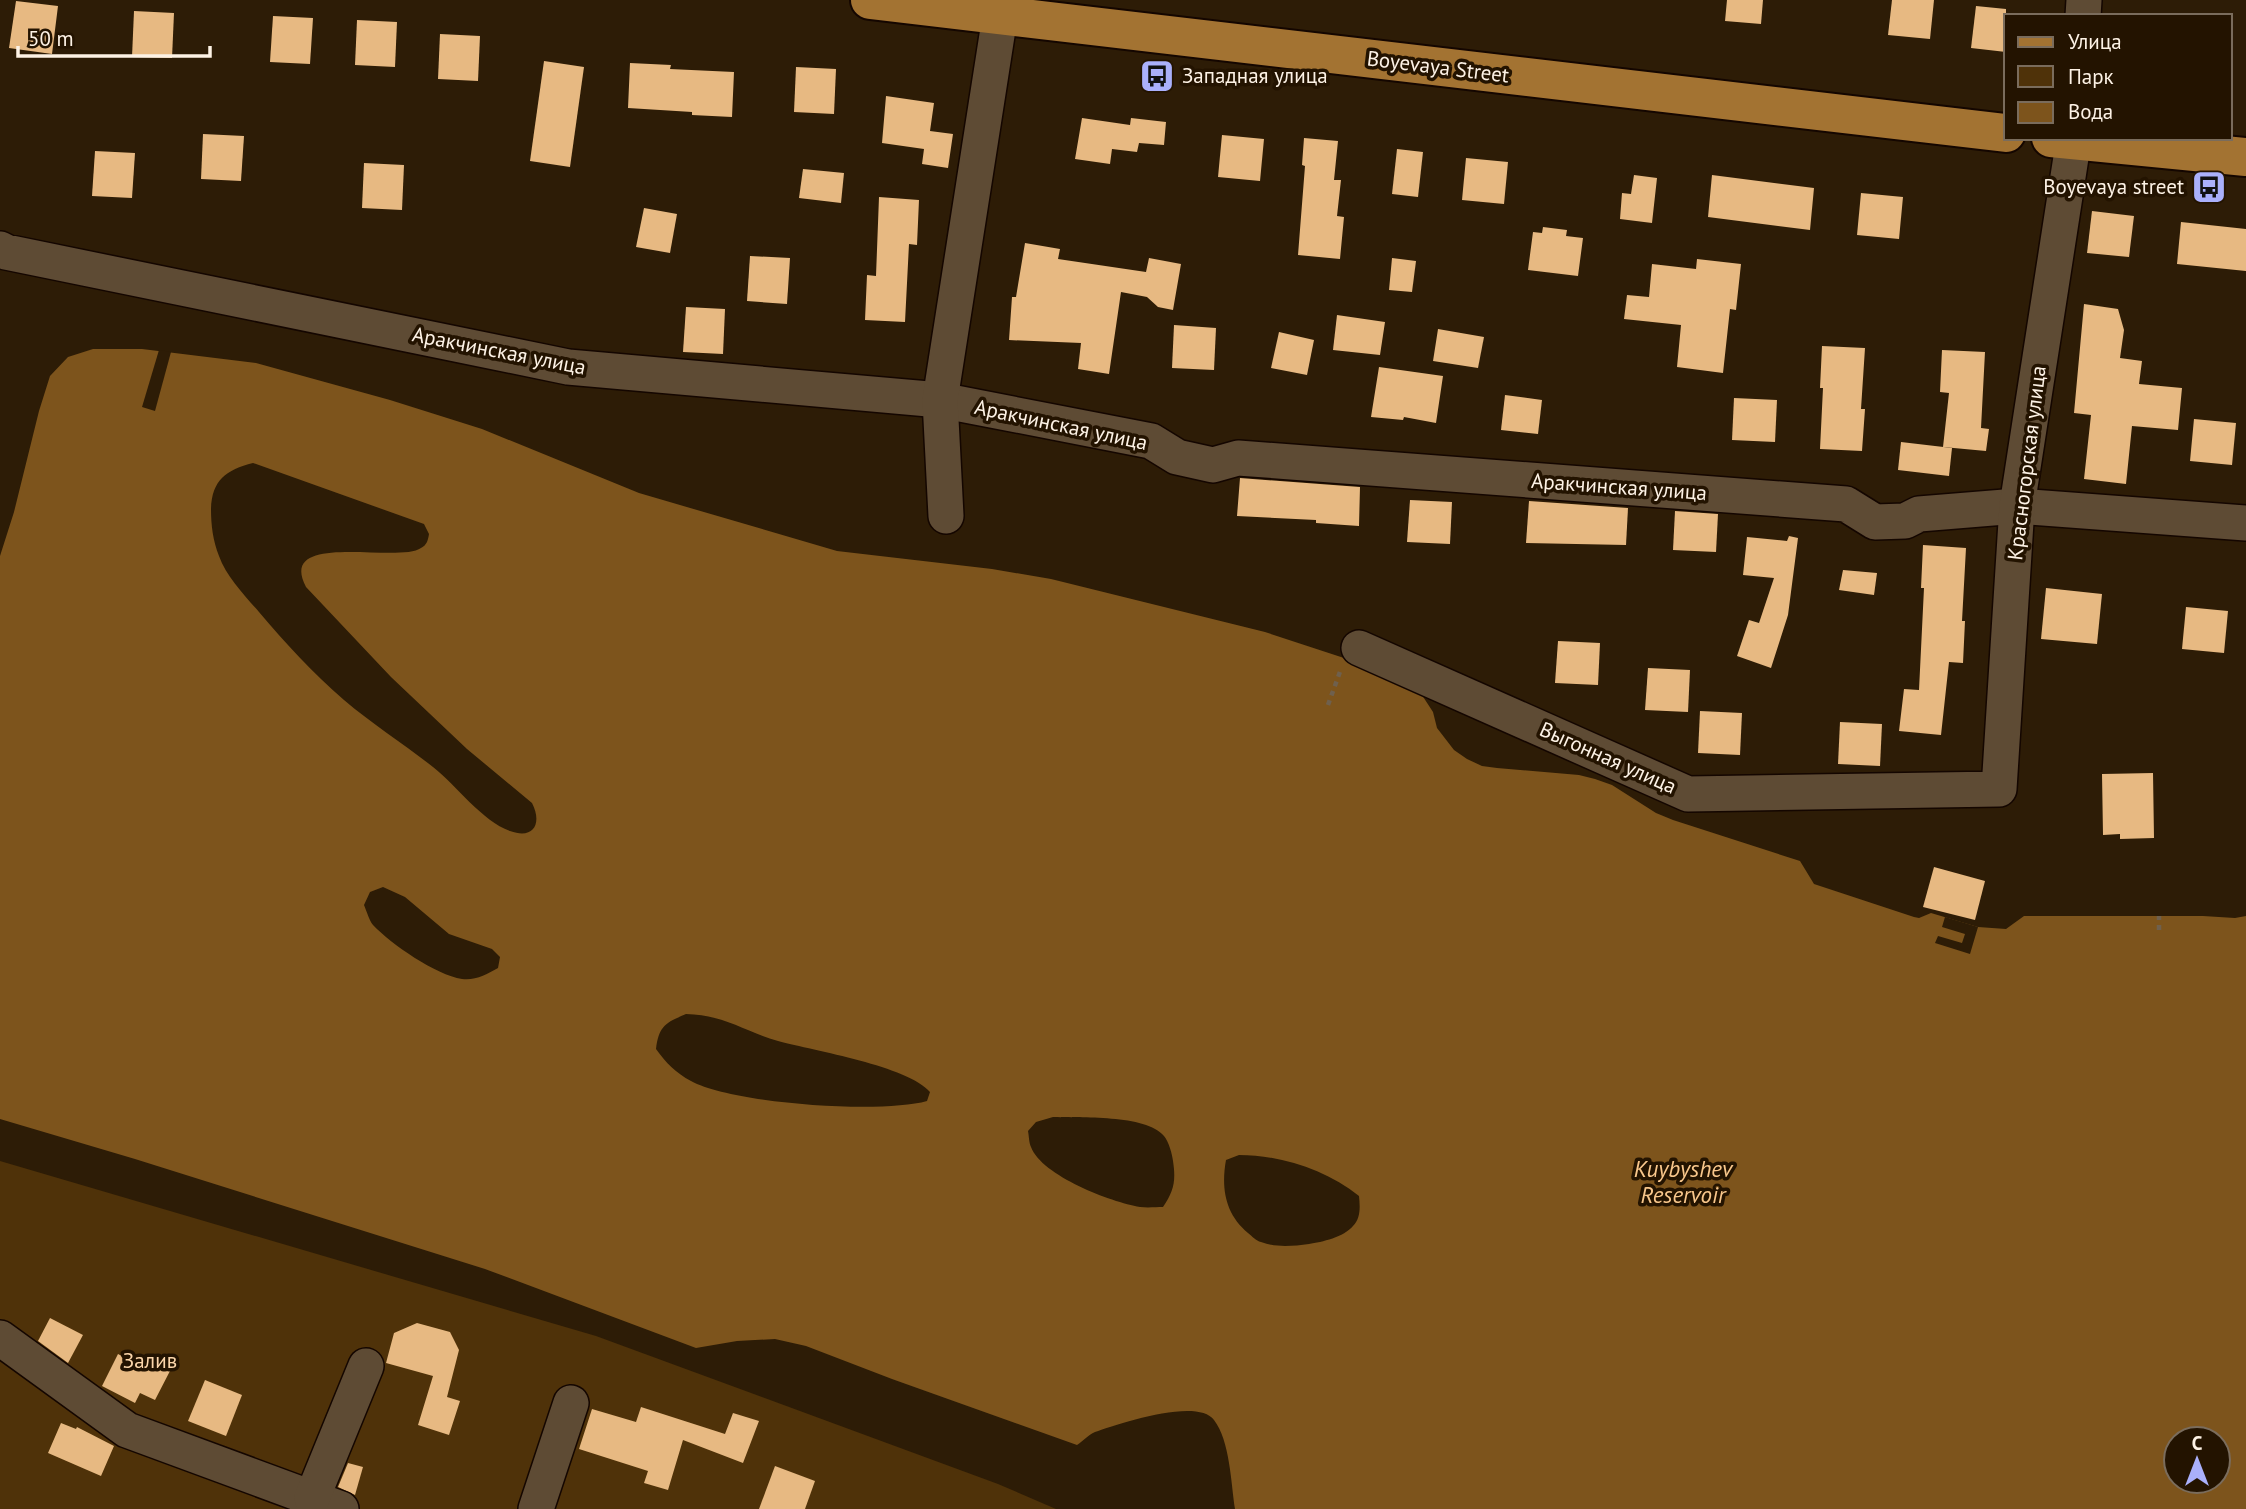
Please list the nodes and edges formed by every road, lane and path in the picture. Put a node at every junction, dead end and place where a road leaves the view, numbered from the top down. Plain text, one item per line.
1 (870, 0) edge
2 (994, 5) edge
3 (2004, 133) edge
4 (2066, 140) edge
5 (2076, 140) edge
6 (2246, 157) edge
7 (0, 249) edge
8 (940, 400) junction
9 (2017, 506) junction
10 (946, 516) dead end
11 (2246, 523) edge
12 (1352, 653) joint
13 (1328, 705) dead end
14 (1999, 789) joint
15 (2160, 916) dead end
16 (2159, 930) dead end
17 (0, 1338) edge
18 (366, 1366) dead end
19 (571, 1402) dead end
20 (327, 1504) edge
21 (536, 1509) edge

1 - 2 main road, Boyevaya Street
2 - 3 main road, Boyevaya Street
2 - 8 street
4 - 9 street, Красногорская улица
5 - 6 main road
7 - 8 street, Аракчинская улица
8 - 9 street, Аракчинская улица
8 - 10 street
9 - 11 street, Аракчинская улица
9 - 14 street, Красногорская улица
12 - 13 path
12 - 14 street, Выгонная улица
15 - 16 path
17 - 20 street
18 - 20 street
19 - 21 street

